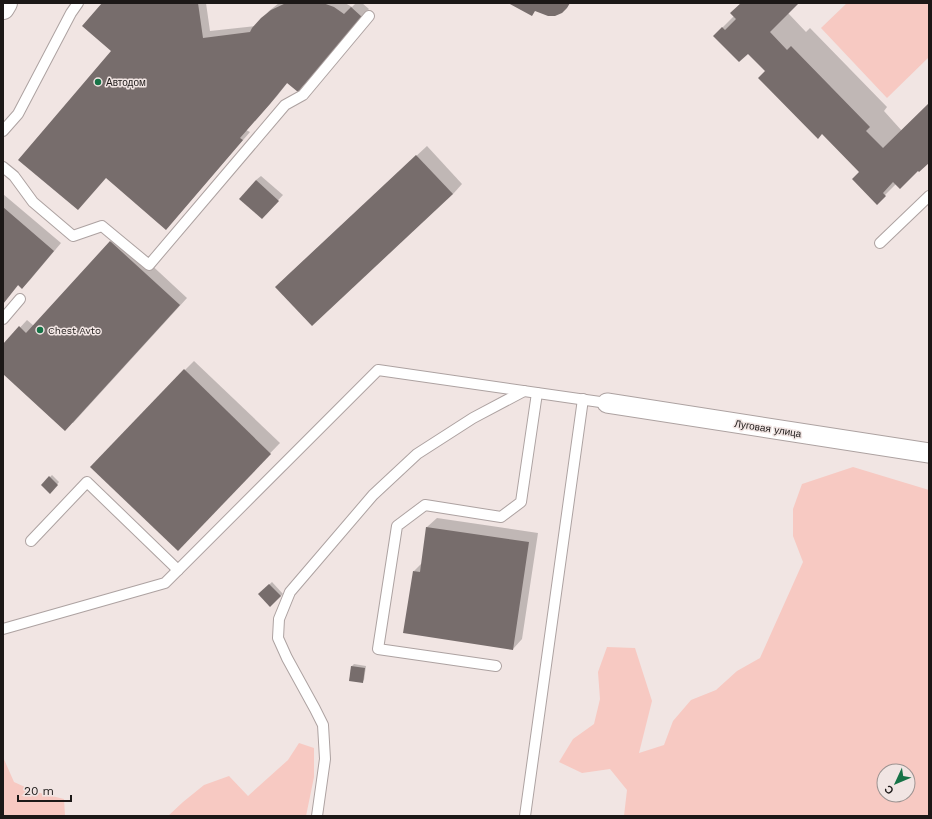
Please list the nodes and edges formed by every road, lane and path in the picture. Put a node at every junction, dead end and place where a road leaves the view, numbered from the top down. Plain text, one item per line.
1 (6, 3) edge
2 (78, 3) edge
3 (3, 8) edge
4 (369, 16) dead end
5 (3, 131) edge
6 (3, 167) edge
7 (929, 196) edge
8 (880, 243) dead end
9 (20, 299) dead end
10 (3, 319) edge
11 (524, 391) junction
12 (537, 393) junction
13 (583, 399) junction
14 (607, 403) joint
15 (929, 453) edge
16 (31, 541) dead end
17 (178, 570) junction
18 (3, 629) edge
19 (496, 666) dead end
20 (317, 816) edge
21 (525, 816) edge

1 - 3 street
2 - 5 lane
4 - 6 lane
7 - 8 lane
9 - 10 lane
11 - 12 lane
11 - 17 lane
11 - 20 lane
12 - 13 lane
12 - 19 lane
13 - 14 lane
13 - 21 lane
14 - 15 street, Луговая улица
16 - 17 lane
17 - 18 lane

